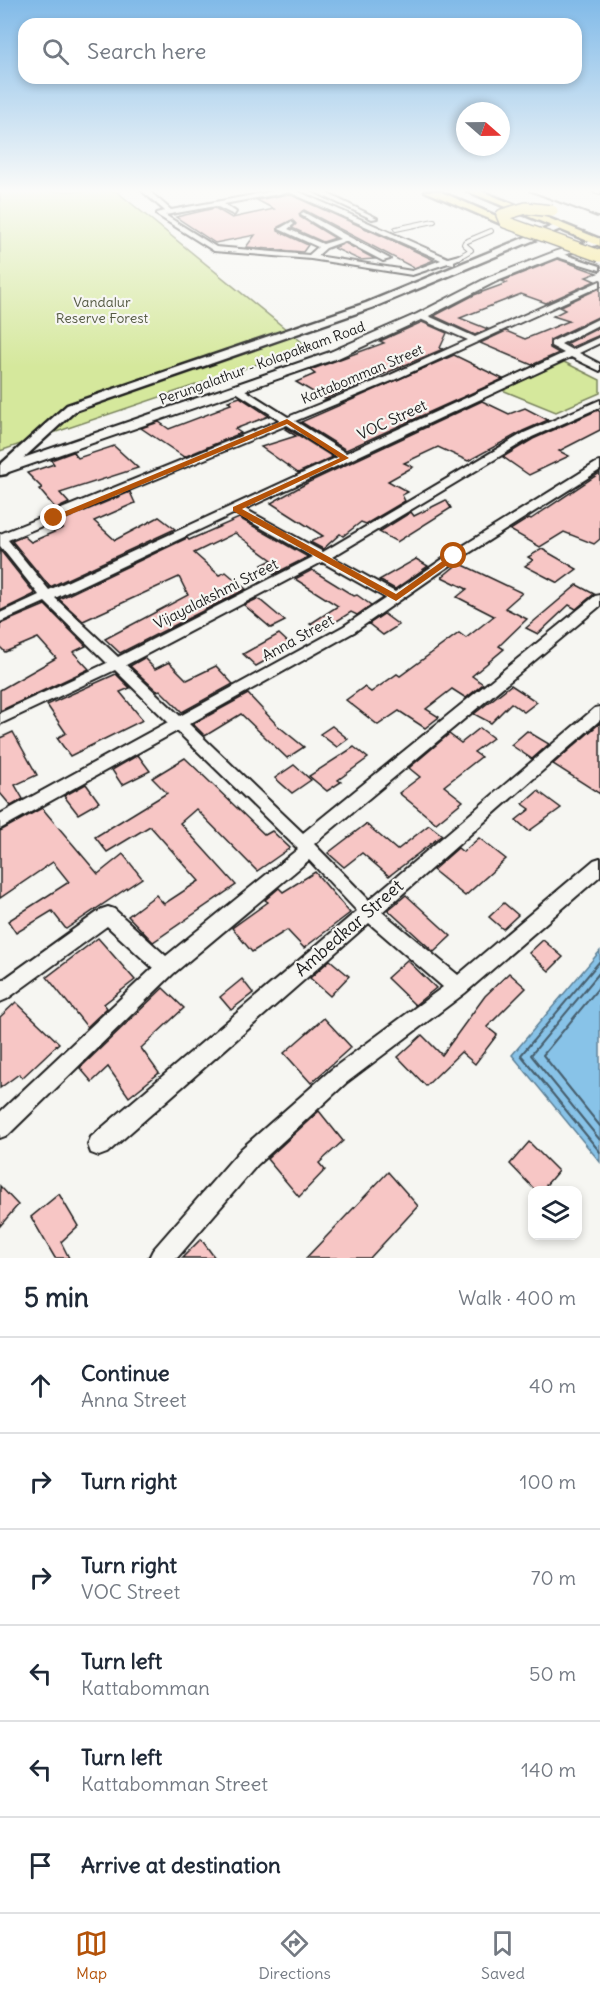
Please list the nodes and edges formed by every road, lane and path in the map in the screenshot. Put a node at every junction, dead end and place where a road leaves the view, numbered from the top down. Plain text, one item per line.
1 (228, 250) edge
2 (319, 250) edge
3 (367, 250) edge
4 (422, 250) edge
5 (439, 250) edge
6 (471, 250) edge
7 (497, 250) edge
8 (569, 250) edge
9 (582, 250) edge
10 (557, 254) junction
11 (600, 256) edge
12 (311, 257) junction
13 (386, 259) dead end
14 (447, 261) junction
15 (465, 262) junction
16 (600, 268) edge
17 (600, 283) edge
18 (421, 316) junction
19 (600, 321) edge
20 (473, 339) junction
21 (600, 340) edge
22 (572, 353) junction
23 (600, 368) edge
24 (239, 390) junction
25 (600, 404) edge
26 (287, 421) junction
27 (346, 458) junction
28 (600, 465) edge
29 (0, 471) edge
30 (236, 509) junction
31 (0, 539) edge
32 (323, 557) junction
33 (48, 597) junction
34 (396, 598) junction
35 (600, 599) edge
36 (0, 618) edge
37 (118, 663) junction
38 (600, 712) edge
39 (0, 719) edge
40 (178, 722) junction
41 (0, 822) edge
42 (306, 847) junction
43 (600, 865) edge
44 (368, 911) junction
45 (166, 968) junction
46 (458, 987) junction
47 (0, 993) edge
48 (0, 1127) edge
49 (99, 1145) dead end
50 (161, 1258) edge

1 - 12 street
2 - 12 street
3 - 13 street
4 - 14 street
5 - 15 street
6 - 15 lane
7 - 15 street
8 - 10 main road, Perungalathur - Kolapakkam Road
9 - 11 highway, bridge
10 - 16 street
10 - 18 main road, Perungalathur - Kolapakkam Road
12 - 14 street
14 - 15 street
15 - 29 street
17 - 20 street, Kattabomman Street
18 - 20 street
18 - 24 main road, Perungalathur - Kolapakkam Road
19 - 22 street
20 - 26 street, Kattabomman Street
21 - 22 street, VOC Street
22 - 23 street
22 - 27 street, VOC Street
24 - 26 street
24 - 29 main road, Perungalathur - Kolapakkam Road
25 - 32 street, Vijayalakshmi Street
26 - 27 street
26 - 31 street, Kattabomman Street
27 - 30 street, VOC Street
28 - 34 street, Anna Street
30 - 32 street
30 - 33 street, VOC Street
31 - 33 street
32 - 34 street
32 - 37 street, Vijayalakshmi Street
33 - 36 street, VOC Street
33 - 37 street
34 - 40 street, Anna Street
35 - 42 street
37 - 39 street, Vijayalakshmi Street
37 - 40 street
38 - 44 street, Ambedkar Street
40 - 41 street, Anna Street
40 - 42 street
42 - 44 street
42 - 45 street
43 - 46 street
44 - 46 street
44 - 49 street, Ambedkar Street
45 - 47 street
45 - 48 street
46 - 50 street

